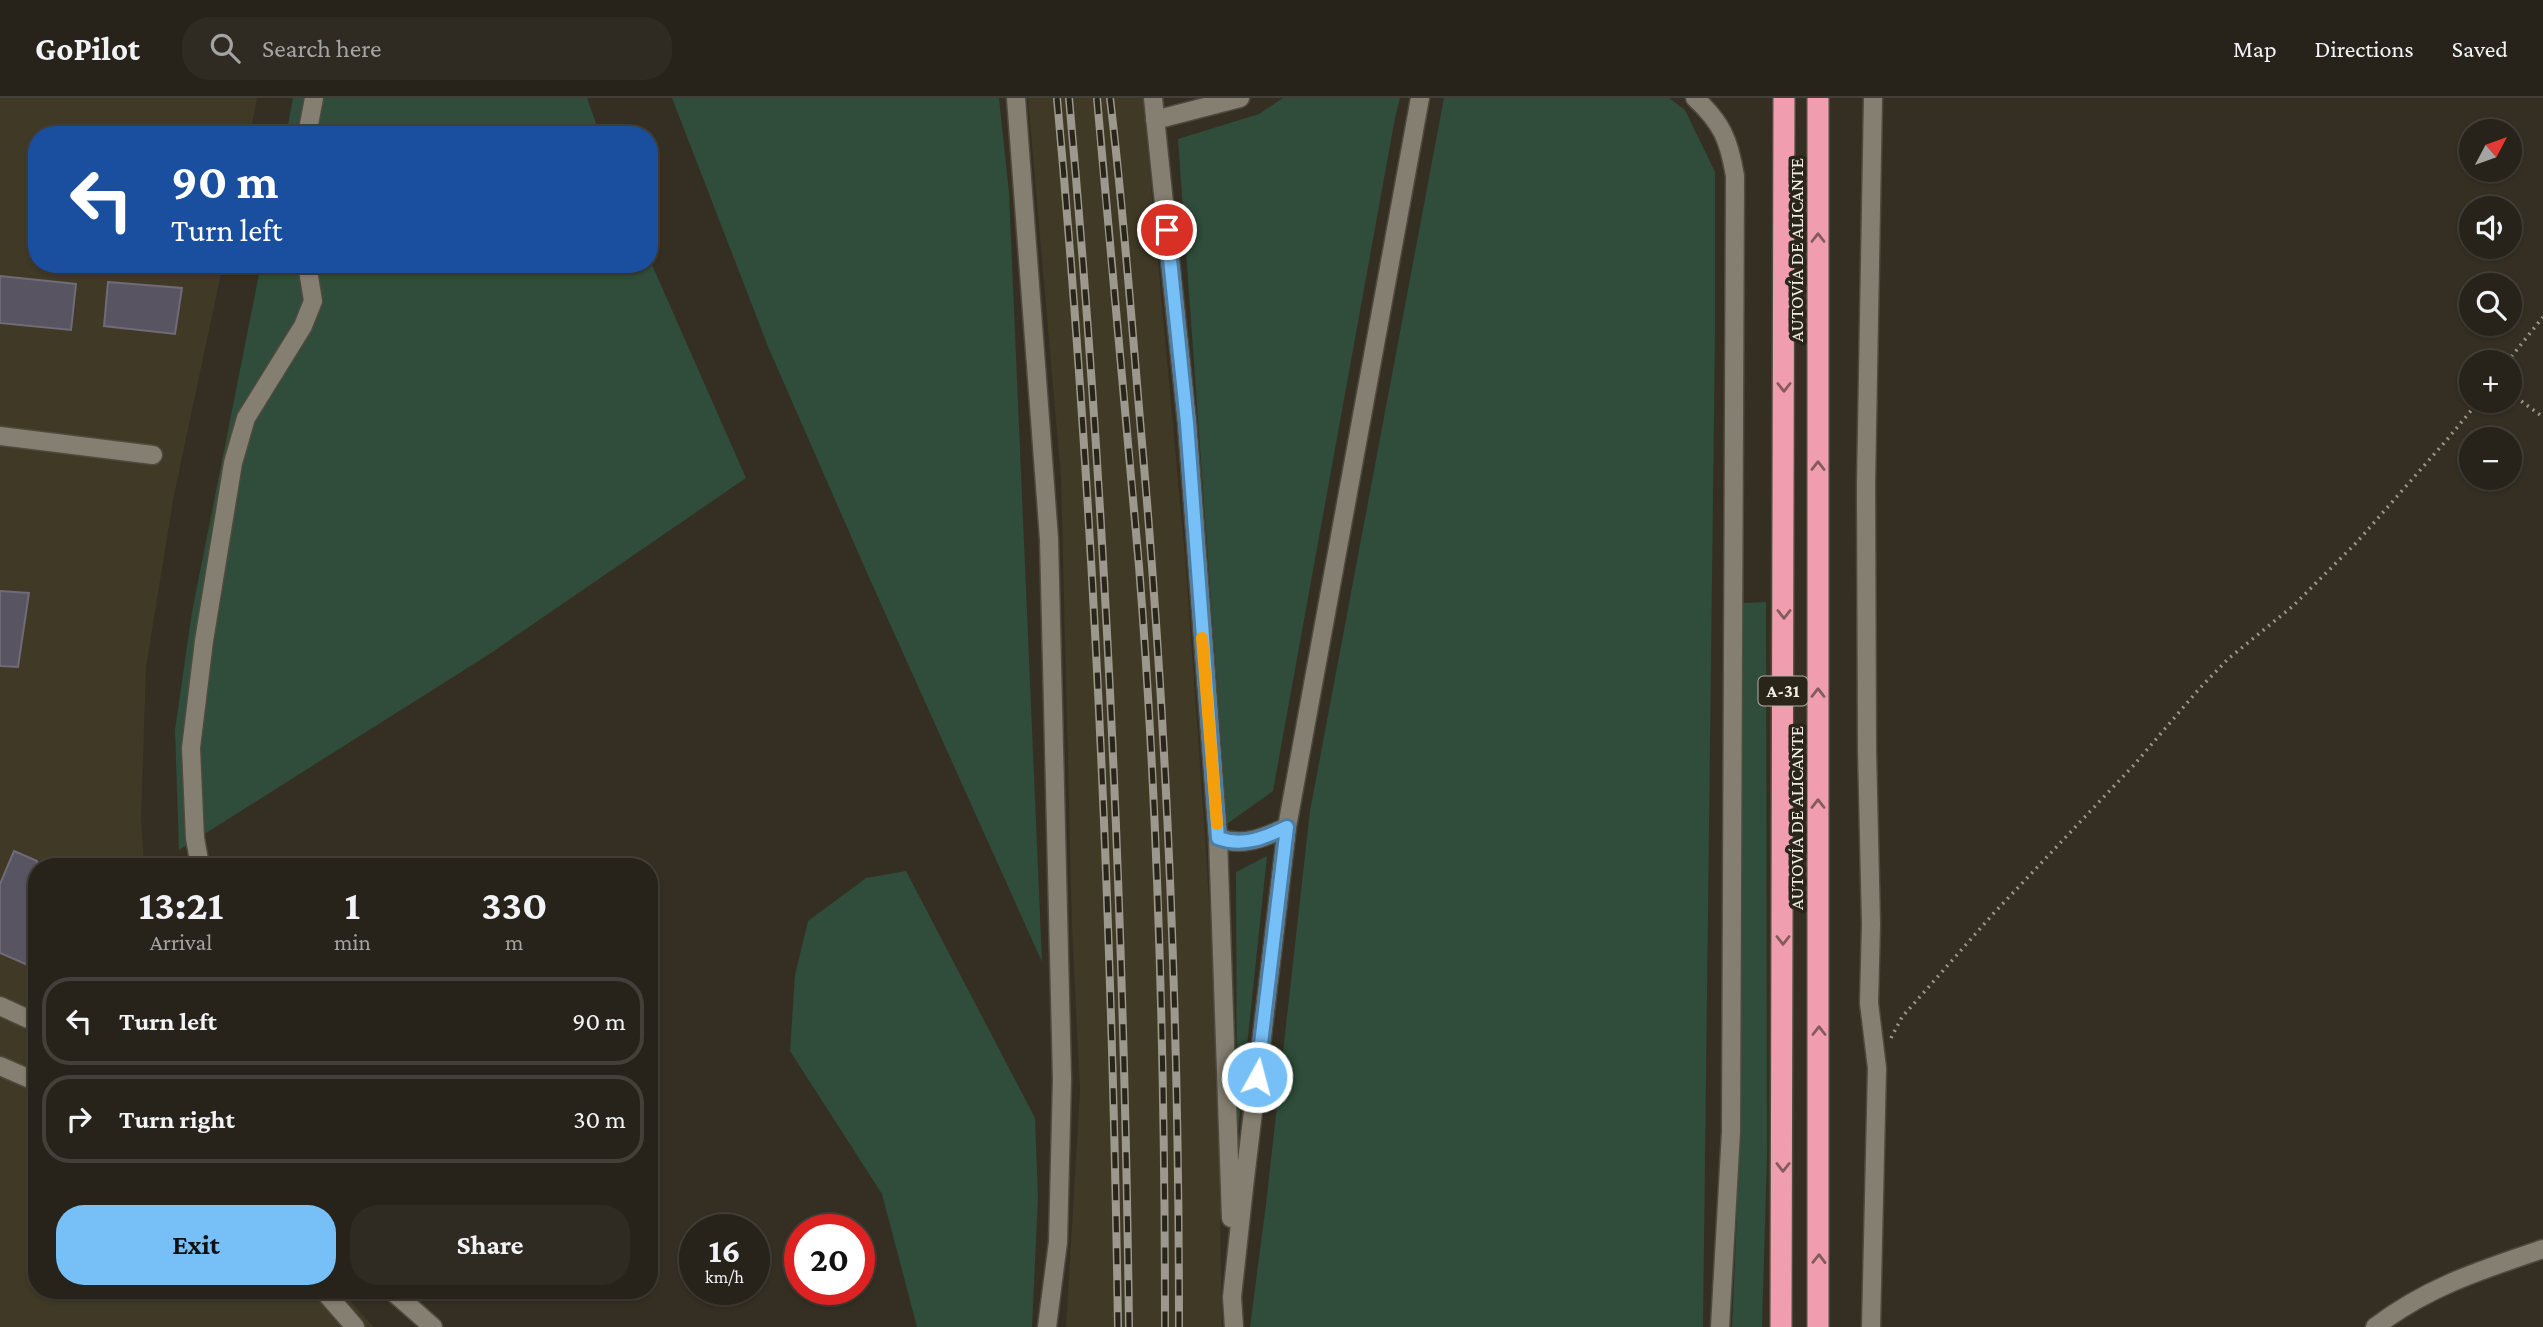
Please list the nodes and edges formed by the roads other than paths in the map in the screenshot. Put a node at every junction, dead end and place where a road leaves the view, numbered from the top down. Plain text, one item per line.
1 (314, 98) edge
2 (1016, 98) edge
3 (1153, 98) edge
4 (1240, 98) edge
5 (1420, 98) edge
6 (1695, 98) edge
7 (1784, 98) edge
8 (1818, 98) edge
9 (1872, 98) edge
10 (1155, 120) junction
11 (309, 126) edge
12 (308, 273) edge
13 (0, 436) edge
14 (153, 455) dead end
15 (1287, 827) junction
16 (1218, 838) junction
17 (199, 858) edge
18 (0, 1006) edge
19 (28, 1019) edge
20 (0, 1066) edge
21 (28, 1078) edge
22 (2543, 1249) edge
23 (1234, 1288) junction
24 (331, 1299) edge
25 (401, 1299) edge
26 (355, 1327) edge
27 (433, 1327) edge
28 (1047, 1327) edge
29 (1234, 1327) edge
30 (1720, 1327) edge
31 (1781, 1327) edge
32 (1818, 1327) edge
33 (1871, 1327) edge
34 (2375, 1327) edge

1 - 11 street
2 - 28 street
3 - 10 street
4 - 10 street
5 - 15 street
6 - 30 street
7 -> 31 highway, AUTOVÍA DE ALICANTE / A-31
32 -> 8 highway, AUTOVÍA DE ALICANTE / A-31
9 - 33 street
10 - 16 street
12 - 17 street
13 - 14 street
15 - 16 street
15 - 23 street
16 - 23 street
18 - 19 street
20 - 21 street
22 - 34 street
23 - 29 street
24 - 26 street
25 - 27 street

